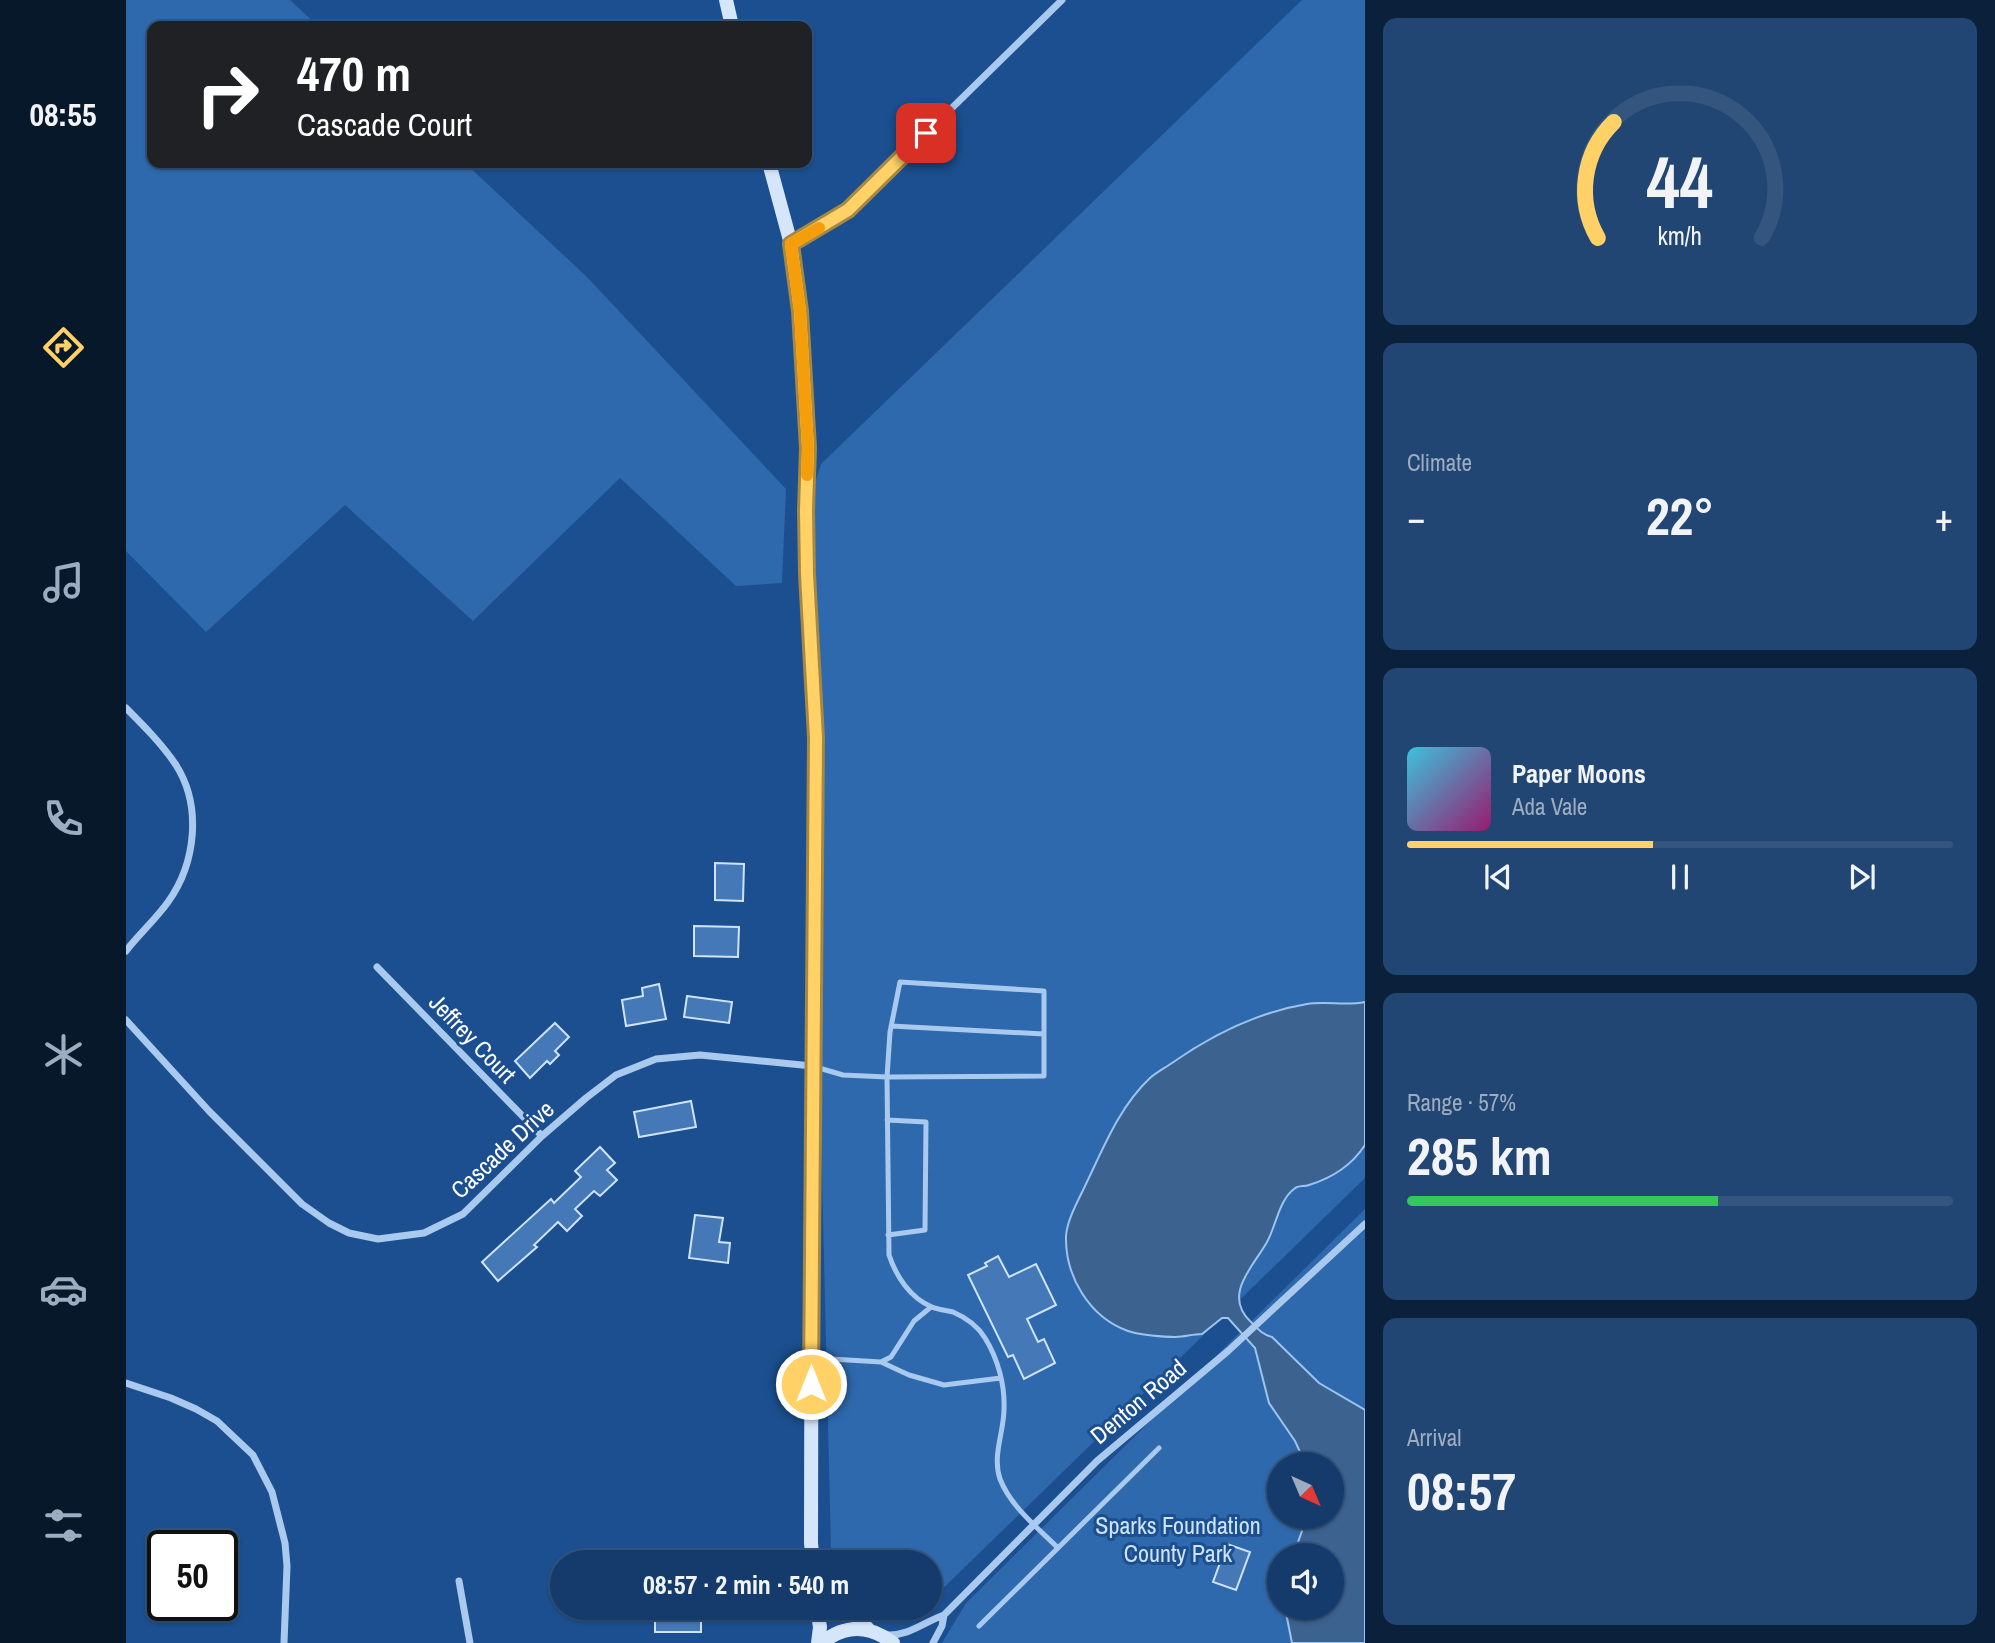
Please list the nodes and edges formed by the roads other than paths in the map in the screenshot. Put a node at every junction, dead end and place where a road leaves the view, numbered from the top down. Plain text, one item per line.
1 (726, 0) edge
2 (1062, 0) edge
3 (731, 21) edge
4 (770, 168) edge
5 (791, 244) junction
6 (126, 708) edge
7 (126, 951) edge
8 (377, 967) dead end
9 (126, 1020) edge
10 (891, 1026) junction
11 (1044, 1034) junction
12 (812, 1066) junction
13 (887, 1077) junction
14 (887, 1119) junction
15 (542, 1136) junction
16 (1365, 1224) edge
17 (888, 1235) junction
18 (931, 1307) junction
19 (811, 1358) junction
20 (881, 1362) junction
21 (1001, 1378) junction
22 (126, 1382) edge
23 (1159, 1448) dead end
24 (1034, 1524) junction
25 (1058, 1548) junction
26 (812, 1550) edge
27 (459, 1581) dead end
28 (944, 1615) junction
29 (819, 1620) edge
30 (859, 1620) edge
31 (979, 1626) dead end
32 (868, 1629) junction
33 (887, 1639) edge
34 (284, 1643) edge
35 (470, 1643) edge
36 (820, 1643) edge
37 (933, 1643) edge

1 - 3 main road
2 - 5 street
4 - 5 main road
5 - 12 main road
6 - 7 street
8 - 15 street, Jeffrey Court
9 - 15 street, Cascade Drive
10 - 11 lane
10 - 11 lane
10 - 13 lane
11 - 13 lane
12 - 13 lane
12 - 15 street, Cascade Drive
12 - 19 main road
13 - 14 lane
14 - 17 lane
14 - 17 lane
16 - 24 street, Denton Road
17 - 18 lane
18 - 20 lane
18 - 21 lane
19 - 20 lane
19 - 26 main road
20 - 21 lane
21 - 24 lane
22 - 34 street
23 - 25 lane
24 - 25 lane
24 - 28 street, Denton Road
25 - 31 lane
27 - 35 street
28 - 33 street, Denton Road
28 - 37 street, Denton Road
29 - 36 main road
30 - 32 main road
32 - 33 main road
32 - 36 main road

